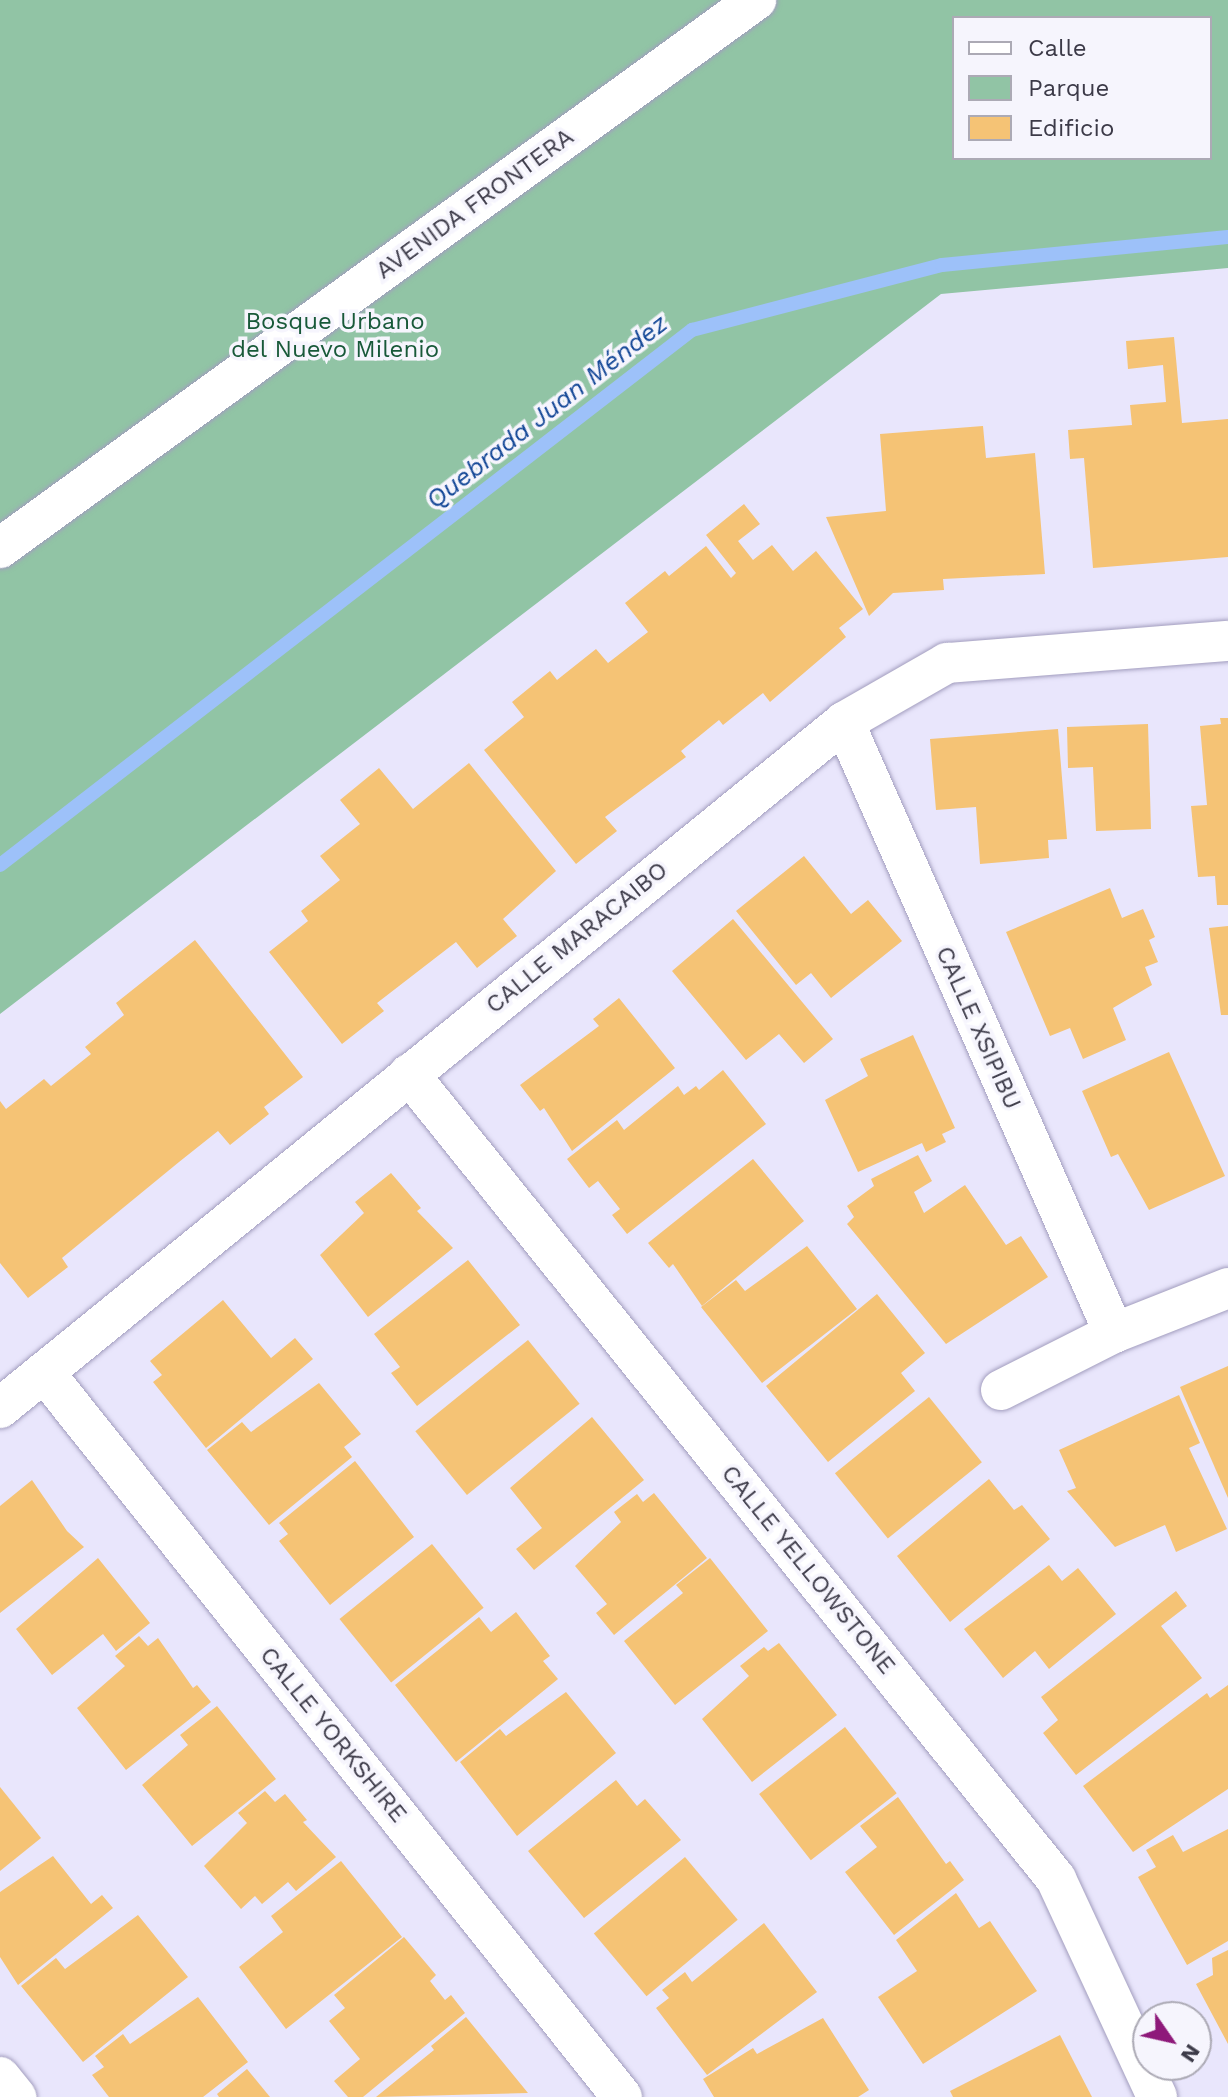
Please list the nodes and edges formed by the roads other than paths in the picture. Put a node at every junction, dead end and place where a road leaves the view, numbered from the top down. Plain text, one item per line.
1 (756, 0) edge
2 (0, 548) edge
3 (1228, 641) edge
4 (844, 722) junction
5 (409, 1074) junction
6 (1228, 1288) edge
7 (1114, 1333) junction
8 (44, 1372) junction
9 (1001, 1390) dead end
10 (0, 1408) edge
11 (0, 2077) edge
12 (16, 2097) edge
13 (622, 2097) edge
14 (1157, 2097) edge

1 - 2 street, AVENIDA FRONTERA
3 - 4 street, CALLE MARACAIBO
4 - 5 street, CALLE MARACAIBO
4 - 7 street, CALLE XSIPIBU
5 - 8 street, CALLE MARACAIBO
5 - 14 street, CALLE YELLOWSTONE
6 - 7 street
7 - 9 street
8 - 10 street, CALLE MARACAIBO
8 - 13 street, CALLE YORKSHIRE
11 - 12 street

